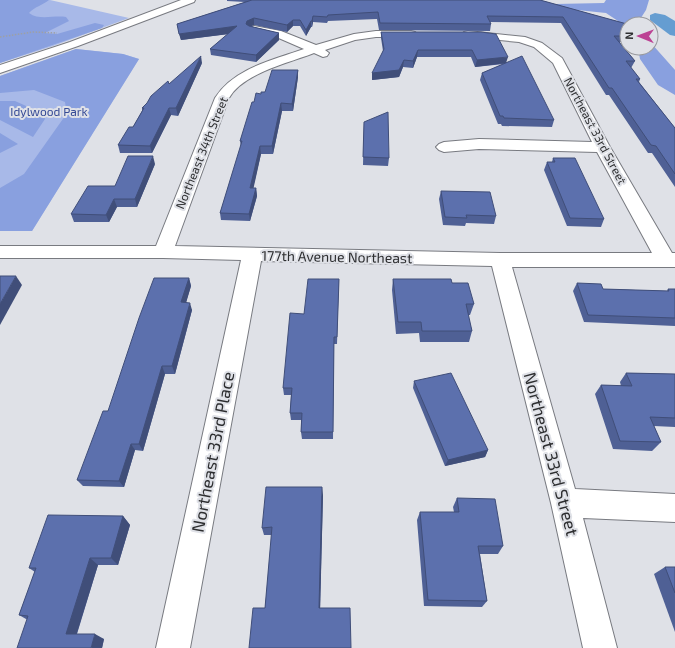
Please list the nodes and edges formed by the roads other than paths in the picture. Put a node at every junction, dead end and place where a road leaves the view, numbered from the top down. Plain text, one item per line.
1 (190, 0) edge
2 (254, 29) edge
3 (424, 34) edge
4 (456, 34) edge
5 (321, 52) junction
6 (0, 69) edge
7 (444, 147) dead end
8 (602, 147) junction
9 (0, 252) edge
10 (163, 252) junction
11 (252, 255) junction
12 (500, 260) junction
13 (670, 260) edge
14 (565, 503) junction
15 (675, 508) edge
16 (173, 648) edge
17 (600, 648) edge

1 - 6 street
2 - 5 street
3 - 5 street, Northeast 34th Street
4 - 8 street, Northeast 33rd Street
5 - 10 street, Northeast 34th Street
7 - 8 street
8 - 13 street, Northeast 33rd Street
9 - 10 street, 177th Avenue Northeast
10 - 11 street, 177th Avenue Northeast
11 - 12 street, 177th Avenue Northeast
11 - 16 street, Northeast 33rd Place
12 - 13 street, 177th Avenue Northeast
12 - 14 street, Northeast 33rd Street
14 - 15 street
14 - 17 street, Northeast 33rd Street

